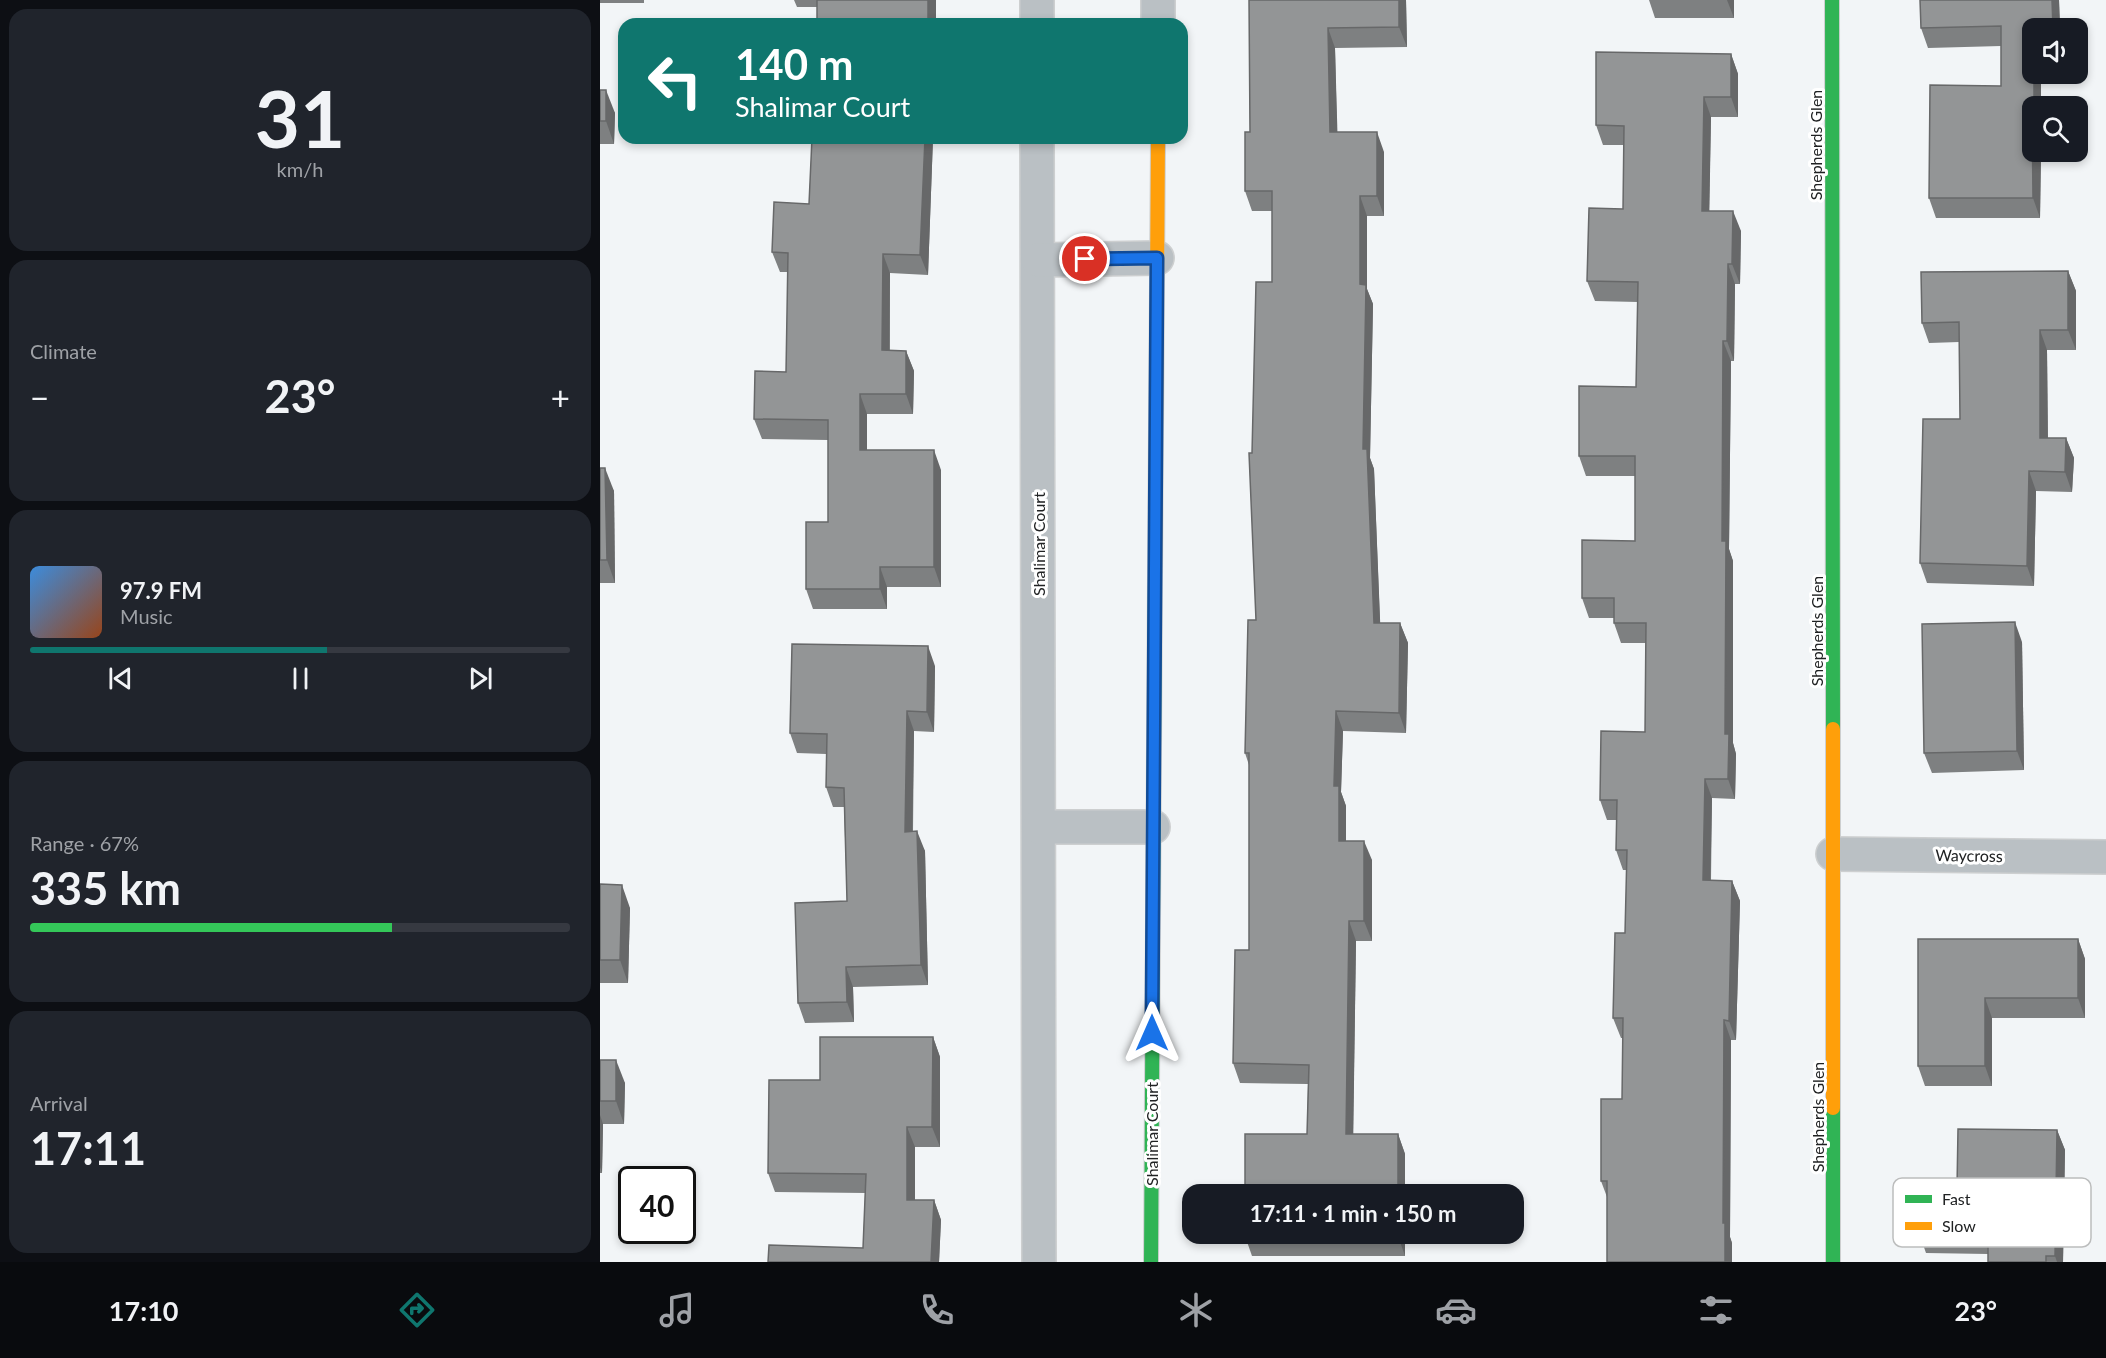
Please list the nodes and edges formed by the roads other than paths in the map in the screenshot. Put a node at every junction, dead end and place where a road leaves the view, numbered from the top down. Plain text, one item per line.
1 (1037, 0) edge
2 (1158, 0) edge
3 (1832, 0) edge
4 (1037, 18) edge
5 (1158, 18) edge
6 (1037, 144) edge
7 (1158, 144) edge
8 (1157, 258) junction
9 (1038, 260) junction
10 (1039, 827) junction
11 (1153, 827) junction
12 (1833, 854) junction
13 (2106, 857) edge
14 (1039, 1262) edge
15 (1151, 1262) edge
16 (1833, 1262) edge

1 - 4 street
2 - 5 street
3 - 12 street, Shepherds Glen
6 - 9 street, Shalimar Court
7 - 8 street, Shalimar Court
8 - 9 street
8 - 11 street, Shalimar Court
9 - 10 street, Shalimar Court
10 - 11 street
10 - 14 street, Shalimar Court
11 - 15 street, Shalimar Court
12 - 13 street, Waycross
12 - 16 street, Shepherds Glen

